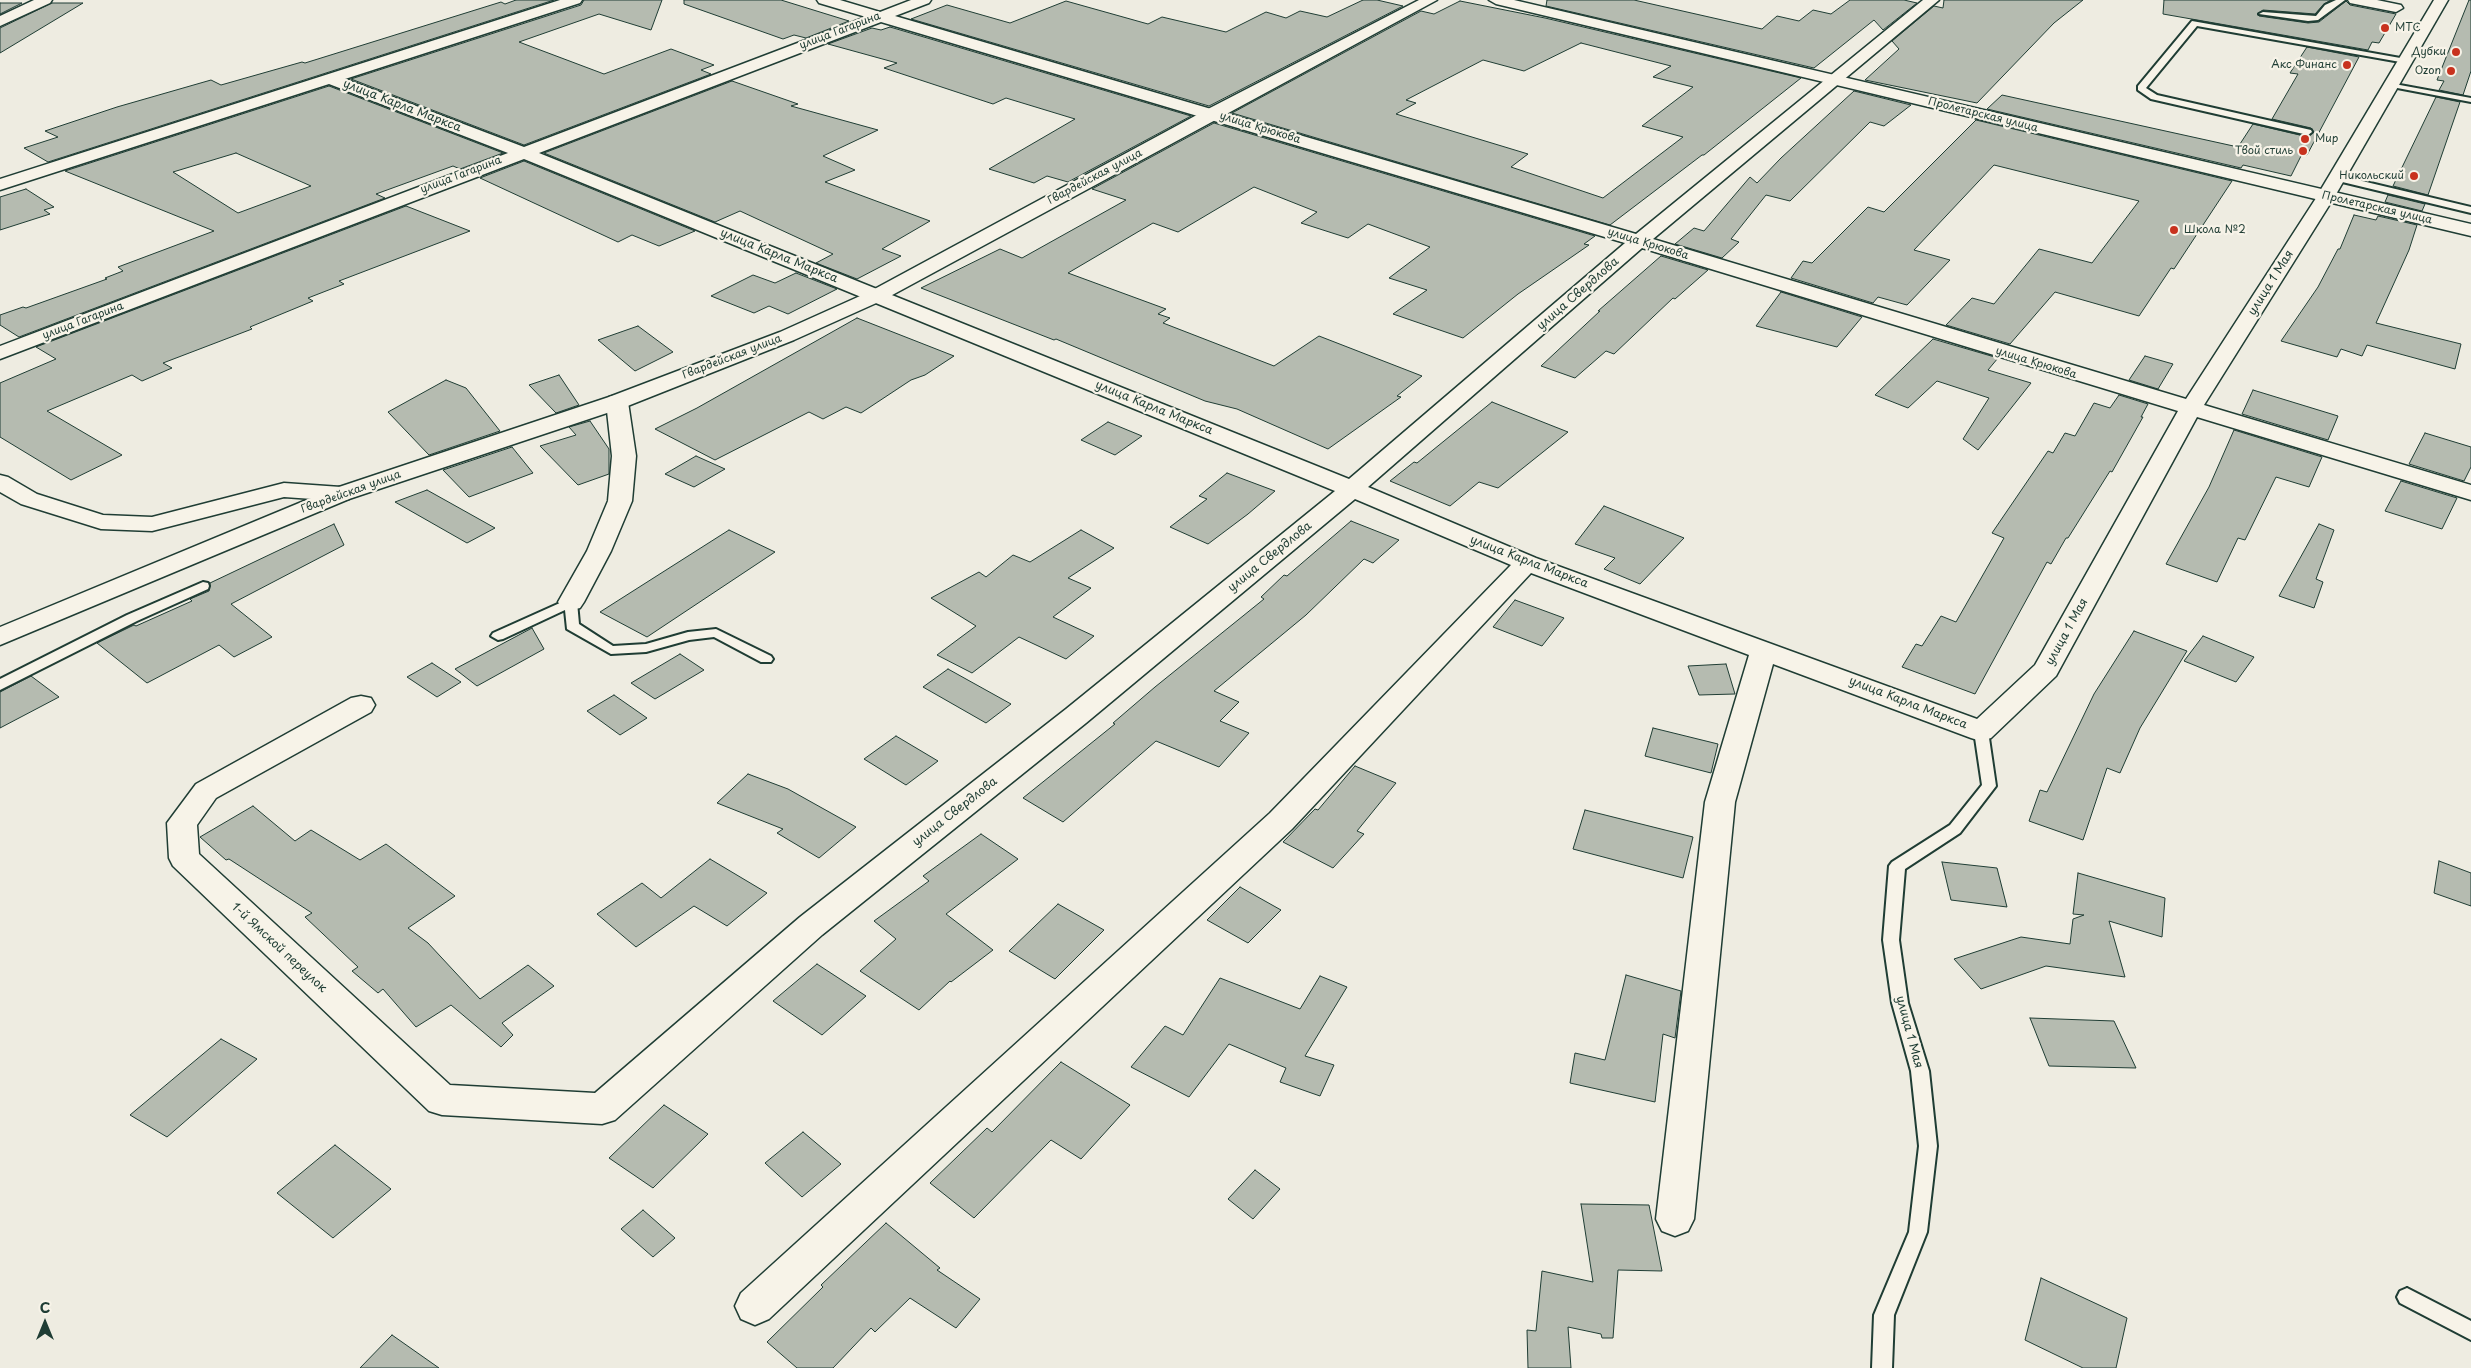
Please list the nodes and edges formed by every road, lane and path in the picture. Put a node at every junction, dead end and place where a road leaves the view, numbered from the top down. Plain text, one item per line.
1 (45, 0) edge
2 (575, 0) edge
3 (824, 0) edge
4 (924, 0) edge
5 (1430, 0) edge
6 (1496, 0) edge
7 (1932, 0) edge
8 (2341, 0) edge
9 (2355, 0) edge
10 (2441, 0) edge
11 (2396, 8) dead end
12 (2262, 14) dead end
13 (878, 17) junction
14 (0, 22) edge
15 (2406, 61) junction
16 (329, 78) junction
17 (1833, 80) junction
18 (2392, 85) junction
19 (2471, 100) edge
20 (1212, 114) junction
21 (2308, 132) dead end
22 (522, 152) junction
23 (0, 185) edge
24 (2332, 187) junction
25 (2471, 210) edge
26 (2471, 230) edge
27 (1639, 242) junction
28 (876, 296) junction
29 (0, 353) edge
30 (617, 402) junction
31 (2190, 410) junction
32 (0, 482) edge
33 (1352, 489) junction
34 (2471, 493) edge
35 (340, 494) junction
36 (1527, 563) junction
37 (203, 586) dead end
38 (571, 602) junction
39 (498, 636) dead end
40 (0, 637) edge
41 (1764, 649) junction
42 (766, 659) dead end
43 (0, 685) edge
44 (362, 705) dead end
45 (1981, 731) junction
46 (602, 1108) joint
47 (1675, 1219) dead end
48 (2407, 1297) dead end
49 (755, 1306) dead end
50 (2471, 1331) edge
51 (1882, 1368) edge

1 - 14 street
2 - 16 street
3 - 13 street, улица Крюкова
4 - 13 street, улица Гагарина
5 - 20 street, Гвардейская улица
6 - 17 street, Пролетарская улица
7 - 17 street, улица Свердлова
8 - 12 lane
9 - 11 street
10 - 15 street, улица 1 Мая
13 - 20 street, улица Крюкова
13 - 22 street, улица Гагарина
15 - 18 street, улица 1 Мая
15 - 21 lane
16 - 22 street, улица Карла Маркса
16 - 23 street
17 - 24 street, Пролетарская улица
17 - 27 street, улица Свердлова
18 - 19 lane
18 - 24 street, улица 1 Мая
20 - 27 street, улица Крюкова
20 - 28 street, Гвардейская улица
22 - 28 street, улица Карла Маркса
22 - 29 street, улица Гагарина
24 - 25 lane
24 - 26 street, Пролетарская улица
24 - 31 street, улица 1 Мая
27 - 31 street, улица Крюкова
27 - 33 street, улица Свердлова
28 - 30 street, Гвардейская улица
28 - 33 street, улица Карла Маркса
30 - 35 street, Гвардейская улица
30 - 38 street
31 - 34 street, улица Крюкова
31 - 45 street, улица 1 Мая
32 - 35 street
33 - 36 street, улица Карла Маркса
33 - 46 street, улица Свердлова
35 - 40 street, Гвардейская улица
36 - 41 street, улица Карла Маркса
36 - 49 street
37 - 43 lane
38 - 39 lane
38 - 42 lane
41 - 45 street, улица Карла Маркса
41 - 47 street
44 - 46 street, 1-й Ямской переулок
45 - 51 lane, улица 1 Мая
48 - 50 lane

